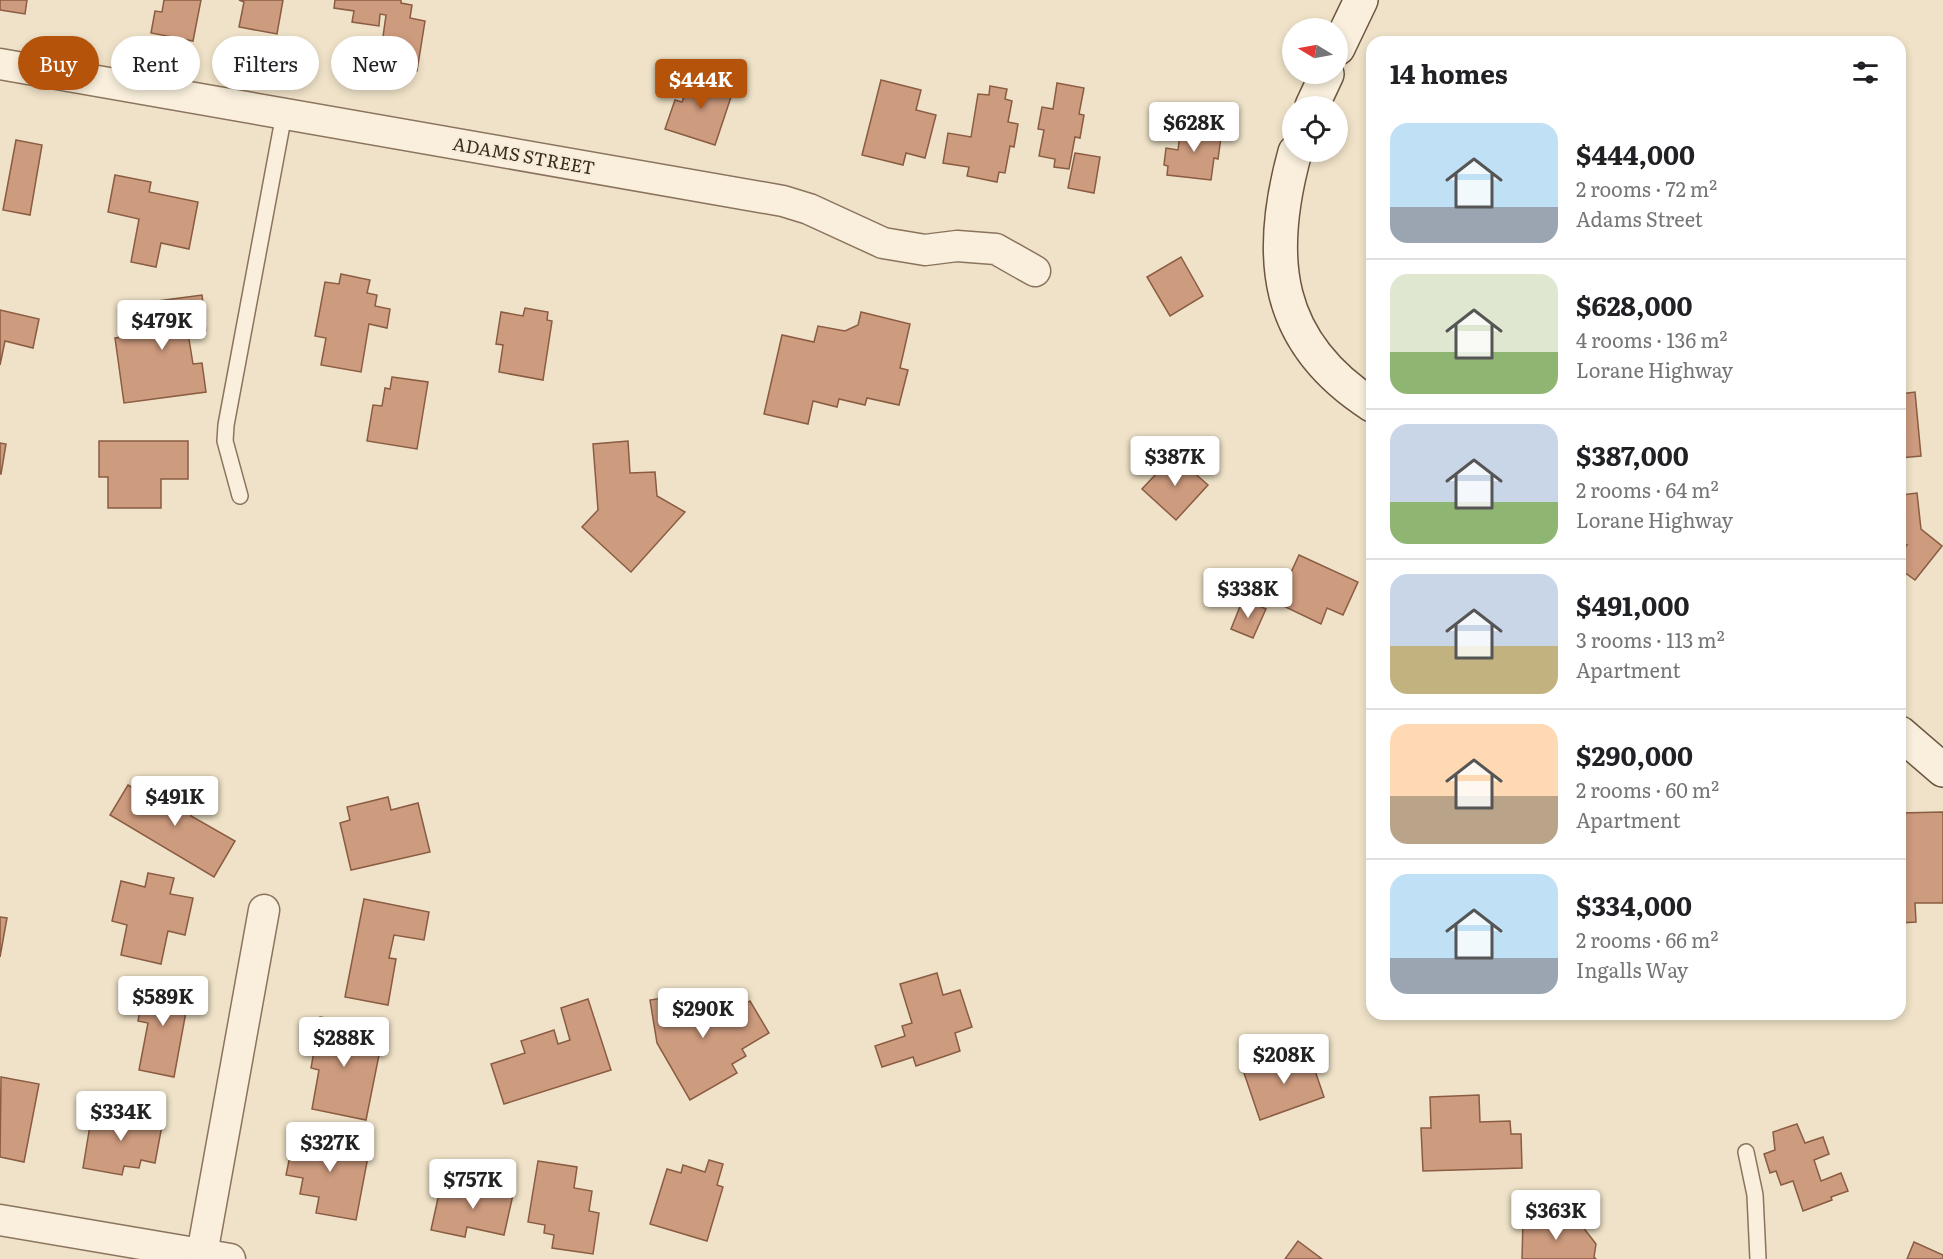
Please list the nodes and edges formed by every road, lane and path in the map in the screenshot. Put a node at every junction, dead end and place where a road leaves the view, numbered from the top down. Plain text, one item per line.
1 (1361, 0) edge
2 (1348, 27) edge
3 (0, 64) edge
4 (284, 114) junction
5 (1293, 162) edge
6 (1035, 271) dead end
7 (1366, 401) edge
8 (240, 495) dead end
9 (1906, 738) edge
10 (1943, 770) edge
11 (264, 910) dead end
12 (1746, 1152) dead end
13 (0, 1220) edge
14 (216, 1257) edge
15 (1758, 1259) edge

1 - 2 street
3 - 4 street, ADAMS STREET
4 - 6 street, ADAMS STREET
4 - 8 lane
5 - 7 street
9 - 10 street
11 - 14 street
12 - 15 lane
13 - 14 street

